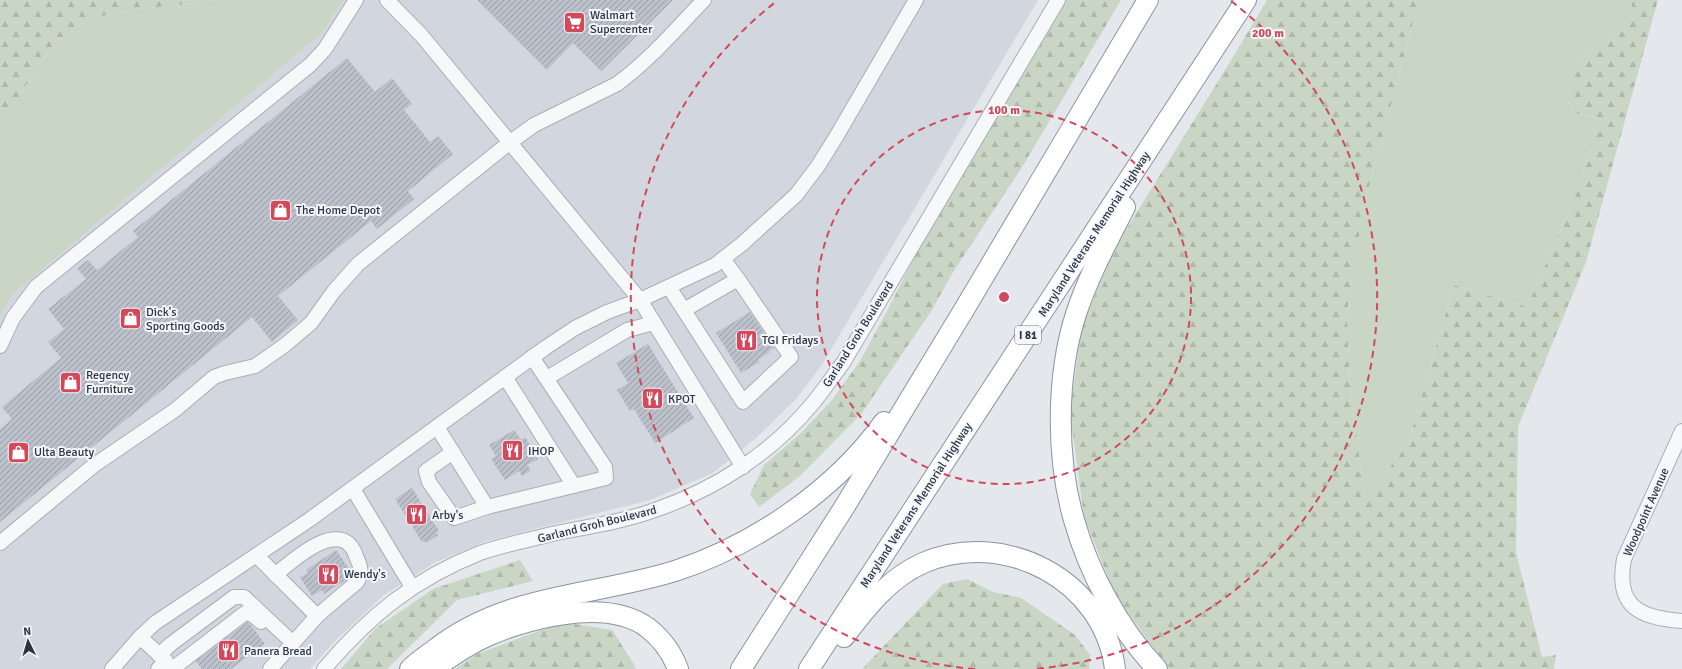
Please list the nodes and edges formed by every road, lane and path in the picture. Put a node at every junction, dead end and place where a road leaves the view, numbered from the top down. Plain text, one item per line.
1 (356, 0) edge
2 (386, 0) edge
3 (704, 0) edge
4 (916, 0) edge
5 (1058, 0) edge
6 (1148, 0) edge
7 (1246, 0) edge
8 (1191, 86) junction
9 (509, 143) junction
10 (723, 259) junction
11 (738, 279) junction
12 (669, 287) junction
13 (640, 300) junction
14 (965, 308) junction
15 (684, 310) junction
16 (654, 323) junction
17 (0, 346) edge
18 (532, 357) junction
19 (505, 377) junction
20 (546, 378) junction
21 (437, 427) junction
22 (1682, 431) edge
23 (453, 452) junction
24 (743, 467) junction
25 (574, 486) junction
26 (353, 489) junction
27 (487, 507) junction
28 (0, 542) edge
29 (257, 556) junction
30 (275, 575) junction
31 (412, 587) junction
32 (317, 616) junction
33 (1682, 621) edge
34 (282, 632) junction
35 (140, 637) junction
36 (293, 642) junction
37 (165, 665) edge
38 (112, 669) edge
39 (270, 669) edge
40 (324, 669) edge
41 (410, 669) edge
42 (434, 669) edge
43 (678, 669) edge
44 (741, 669) edge
45 (809, 669) edge
46 (820, 669) edge
47 (1115, 669) edge
48 (1157, 669) edge

1 - 17 street
2 - 9 street
3 - 9 street
4 - 10 street
5 - 24 street, Garland Groh Boulevard
6 - 14 highway
7 - 8 highway, Maryland Veterans Memorial Highway / I 81
8 - 45 highway, Maryland Veterans Memorial Highway / I 81
8 - 48 highway
9 - 13 street
9 - 28 street
10 - 11 street
10 - 12 street
11 - 15 street
11 - 15 street
12 - 13 street
12 - 15 street
13 - 16 street
13 - 18 street
14 - 41 highway
14 - 44 highway
16 - 20 street
16 - 24 street
18 - 19 street
18 - 20 street
19 - 21 street
19 - 25 street
20 - 25 street
21 - 23 street
21 - 26 street
22 - 33 street, Woodpoint Avenue
23 - 27 street
23 - 27 street
24 - 31 street, Garland Groh Boulevard
25 - 27 street
26 - 29 street
26 - 31 street
29 - 30 street
29 - 35 street
30 - 32 street
30 - 32 street
31 - 40 street, Garland Groh Boulevard
32 - 36 street
34 - 36 street
34 - 37 street
34 - 37 street
35 - 37 street
35 - 38 street
36 - 39 street
42 - 43 highway
46 - 47 highway

